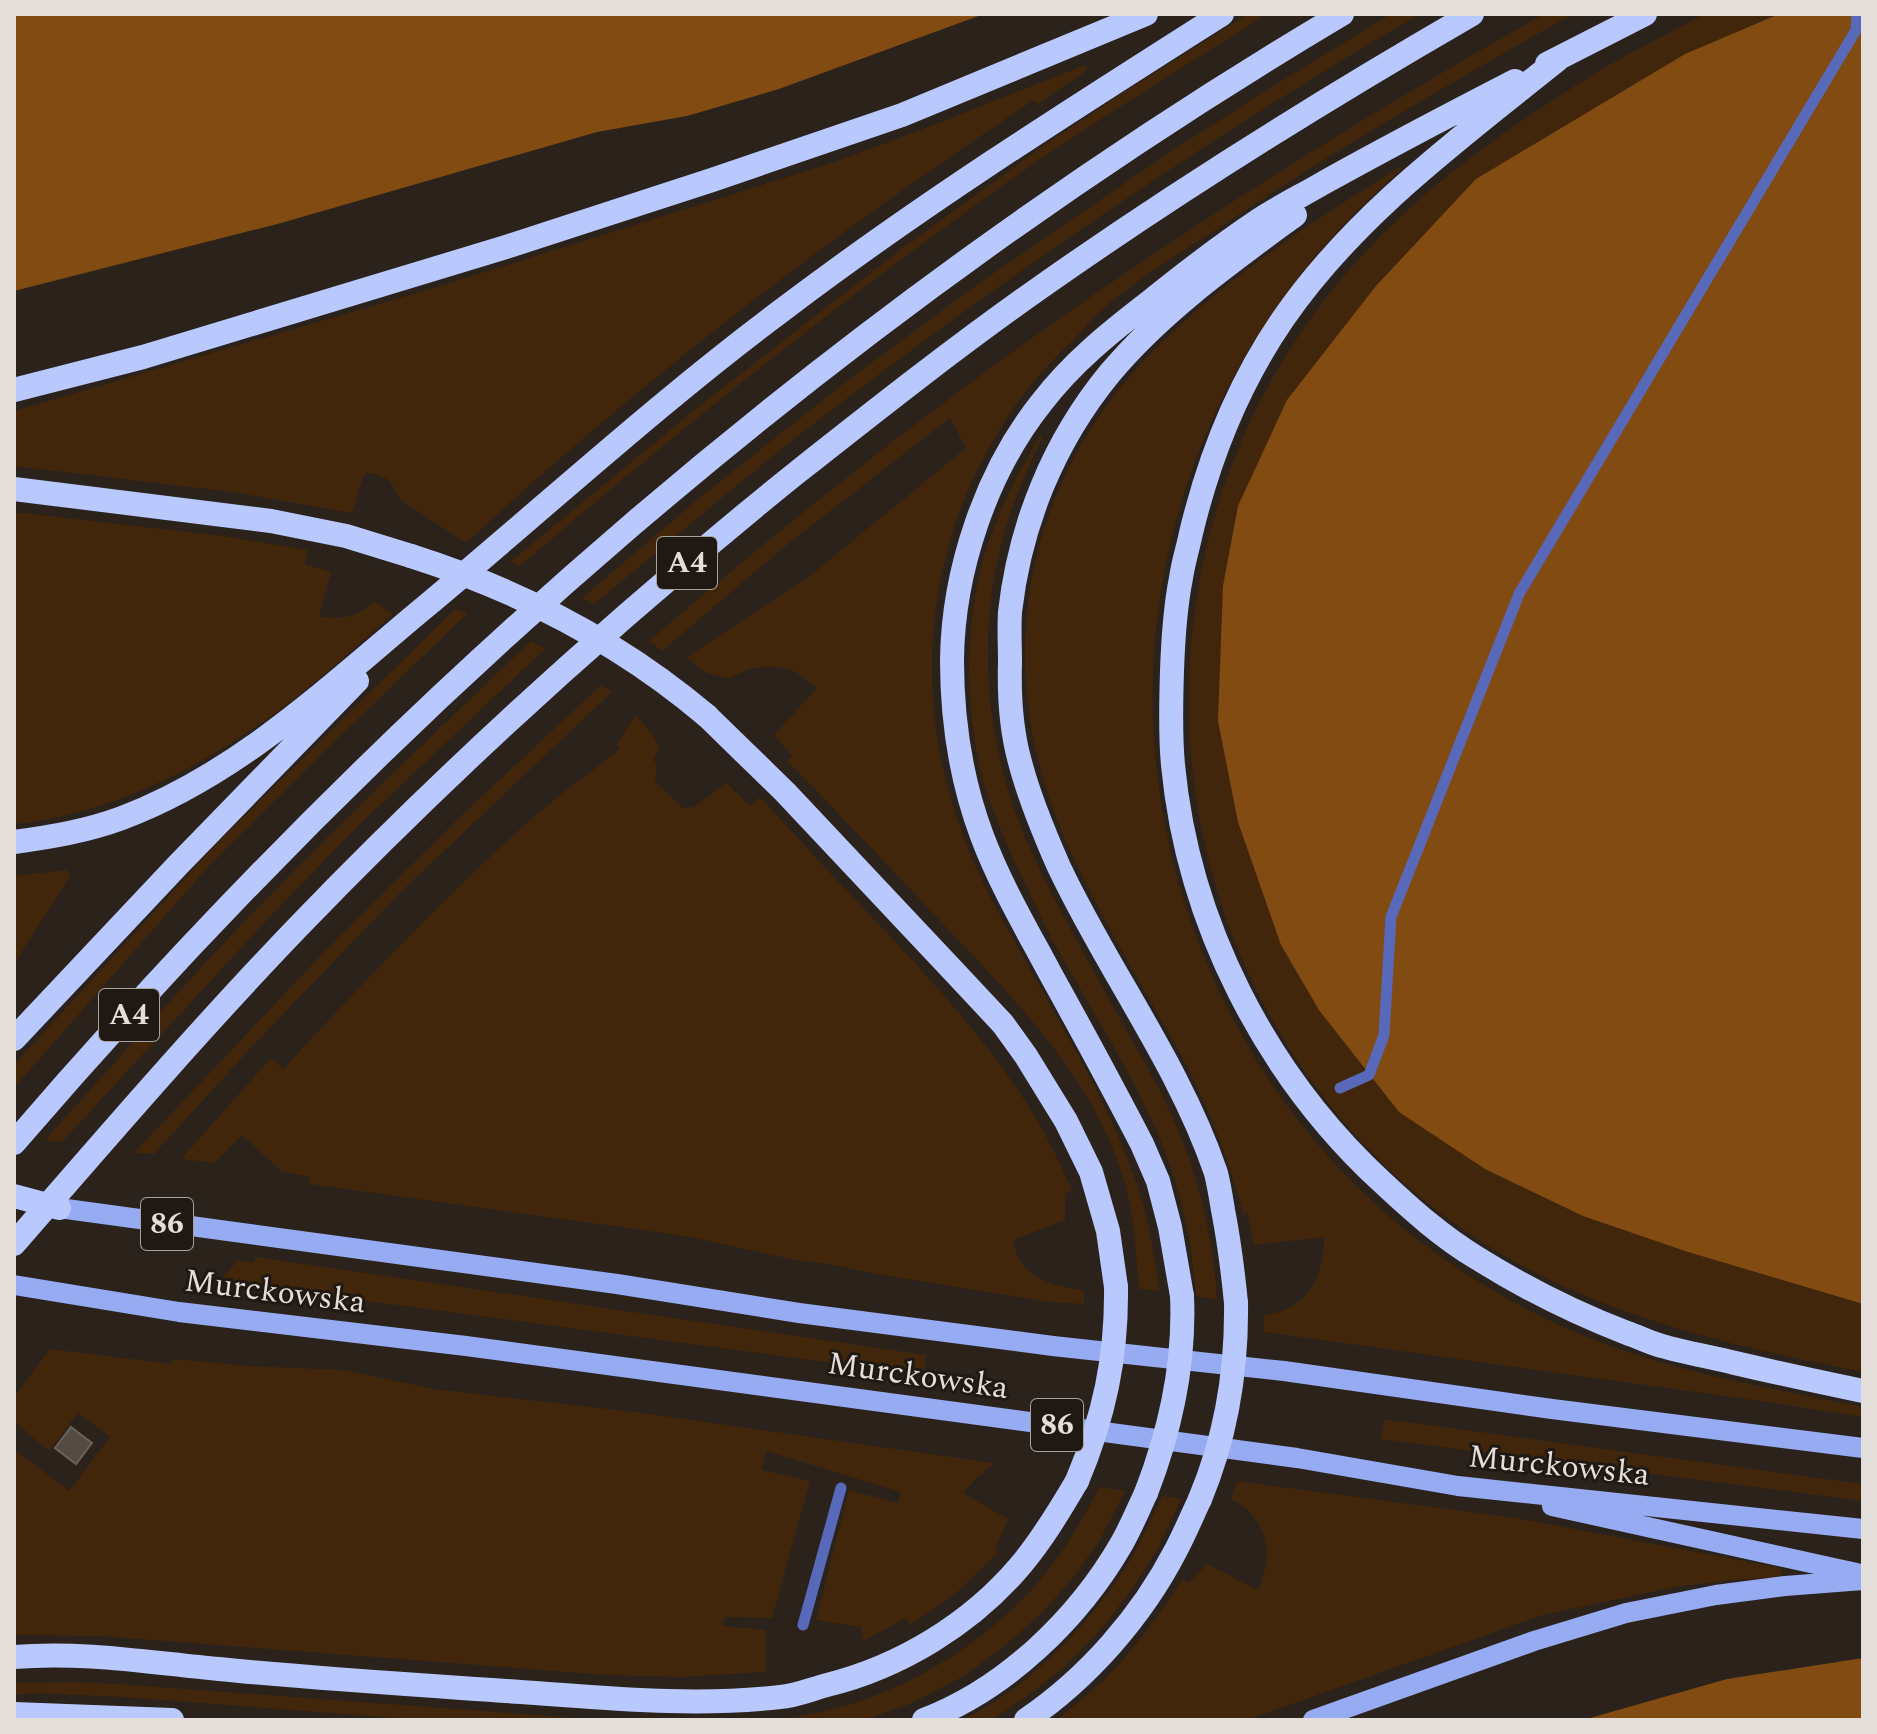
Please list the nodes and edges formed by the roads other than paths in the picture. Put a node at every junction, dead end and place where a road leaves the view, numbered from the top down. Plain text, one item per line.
1 (1146, 14) edge
2 (1222, 14) edge
3 (1342, 14) edge
4 (1472, 14) edge
5 (1645, 14) edge
6 (1561, 57) junction
7 (1391, 145) junction
8 (14, 390) edge
9 (14, 489) edge
10 (445, 591) junction
11 (14, 842) edge
12 (14, 1039) edge
13 (14, 1143) edge
14 (14, 1196) edge
15 (59, 1208) joint
16 (14, 1244) edge
17 (14, 1285) edge
18 (1863, 1391) edge
19 (1863, 1448) edge
20 (1458, 1486) junction
21 (1863, 1529) edge
22 (1863, 1577) edge
23 (14, 1657) edge
24 (14, 1714) edge
25 (172, 1720) edge
26 (924, 1720) edge
27 (1026, 1720) edge
28 (1313, 1720) edge

1 - 8 highway
2 - 10 highway
3 - 13 highway, A4
4 - 16 highway, A4
5 - 6 highway
6 - 7 highway
6 - 18 highway
7 - 26 highway, bridge
7 - 27 highway, bridge
9 - 23 highway, bridge
10 - 11 highway
10 - 12 highway
14 - 15 highway, bridge
15 - 19 main road, Murckowska / 86
17 - 20 main road, Murckowska / 86
20 - 21 main road, Murckowska / 86
20 - 22 main road
22 - 28 main road
24 - 25 highway

